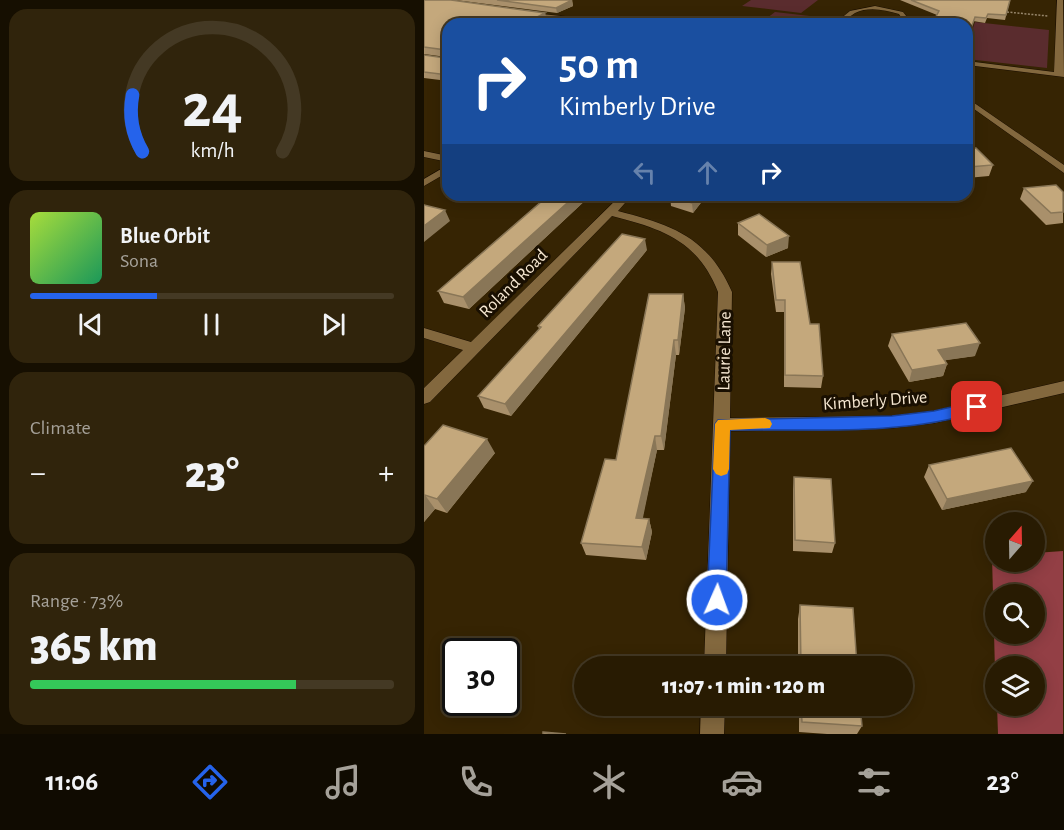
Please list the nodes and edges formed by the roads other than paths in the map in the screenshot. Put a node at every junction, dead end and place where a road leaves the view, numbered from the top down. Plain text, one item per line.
1 (1060, 0) edge
2 (515, 11) edge
3 (570, 18) edge
4 (844, 18) edge
5 (904, 18) edge
6 (973, 64) edge
7 (1061, 74) edge
8 (973, 104) edge
9 (424, 154) edge
10 (442, 158) edge
11 (1063, 170) edge
12 (442, 172) edge
13 (424, 183) edge
14 (621, 201) edge
15 (610, 212) junction
16 (424, 333) edge
17 (474, 348) junction
18 (1063, 387) edge
19 (424, 398) edge
20 (723, 424) junction
21 (715, 656) edge
22 (713, 716) edge
23 (712, 734) edge

1 - 7 street
2 - 3 street
4 - 5 street
6 - 7 street
8 - 11 street
9 - 10 street
12 - 13 street
14 - 15 street, Roland Road
15 - 17 street, Roland Road
15 - 20 street, Laurie Lane
16 - 17 street
17 - 19 street, Roland Road
18 - 20 street, Kimberly Drive
20 - 21 street, Laurie Lane
22 - 23 street

